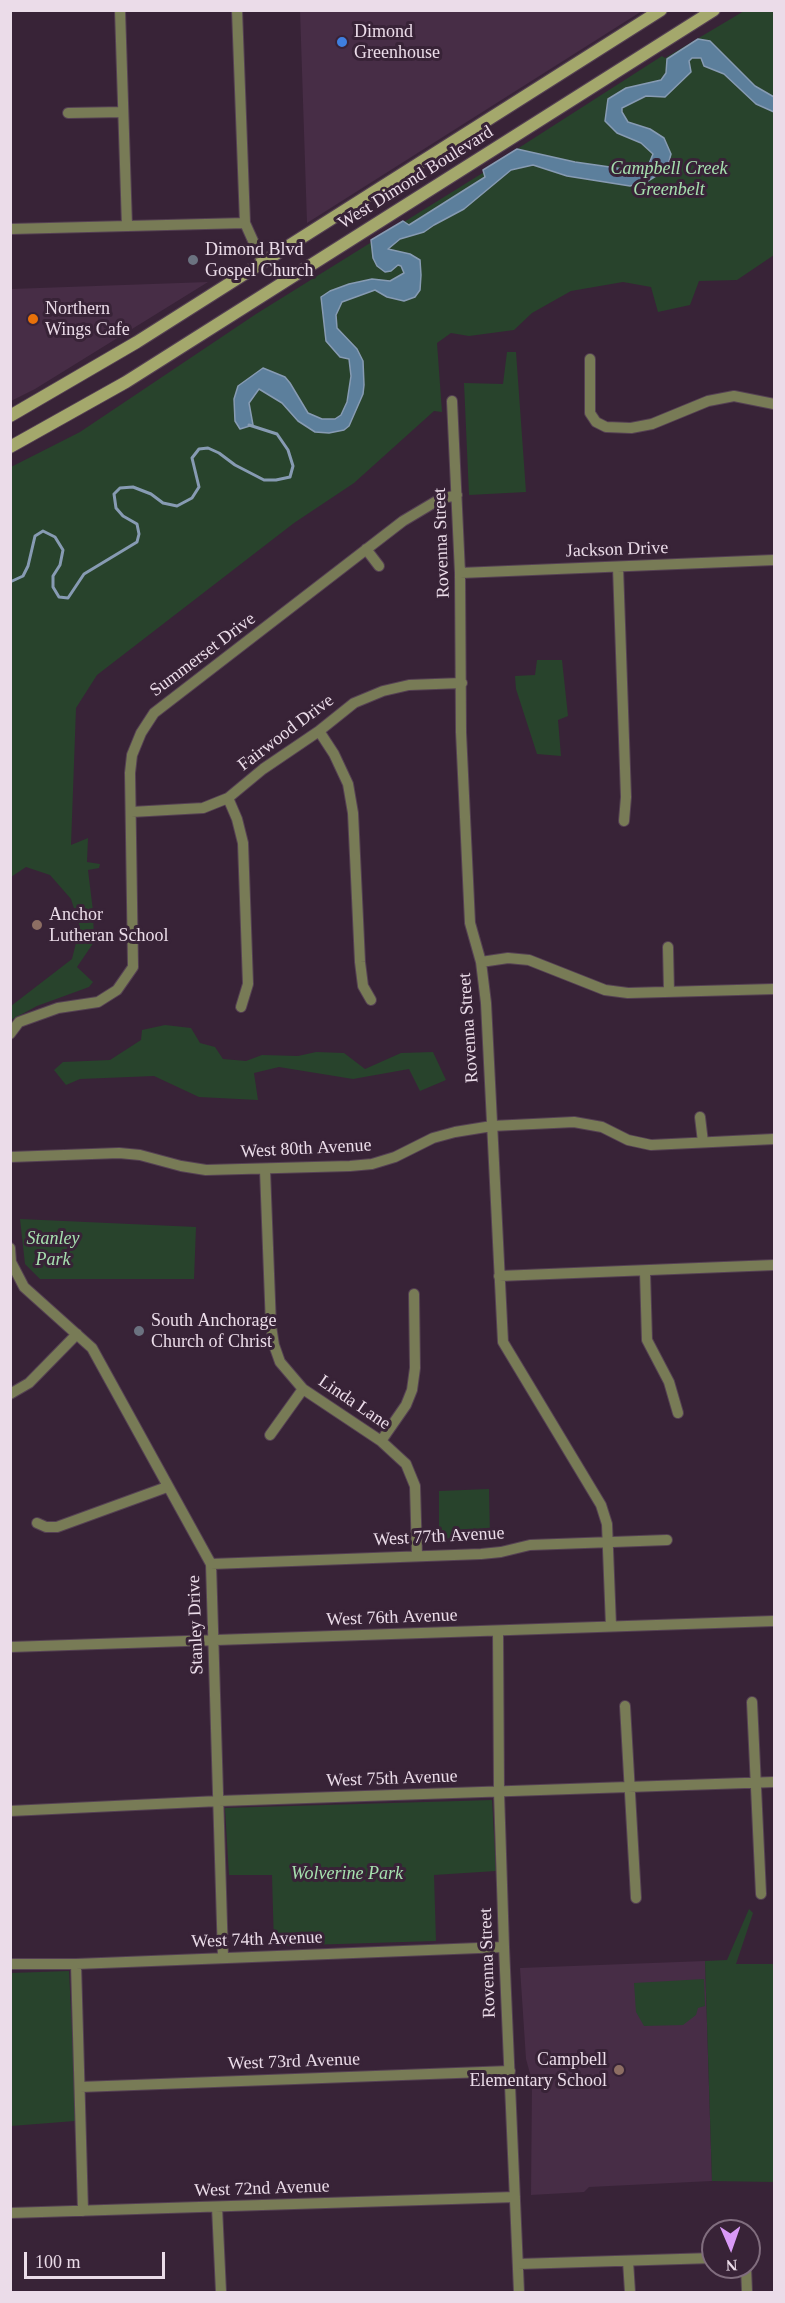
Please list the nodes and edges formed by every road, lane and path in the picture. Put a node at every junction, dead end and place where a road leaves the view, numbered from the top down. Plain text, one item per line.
1 (120, 10) edge
2 (237, 10) edge
3 (662, 10) edge
4 (714, 10) edge
5 (123, 112) junction
6 (68, 113) dead end
7 (245, 223) junction
8 (127, 226) junction
9 (10, 229) edge
10 (263, 263) junction
11 (590, 359) dead end
12 (452, 400) dead end
13 (774, 404) edge
14 (10, 416) edge
15 (10, 447) edge
16 (457, 495) junction
17 (366, 549) junction
18 (774, 560) edge
19 (379, 566) dead end
20 (618, 567) junction
21 (460, 573) junction
22 (462, 683) junction
23 (319, 730) junction
24 (228, 798) junction
25 (131, 812) junction
26 (624, 821) dead end
27 (668, 947) dead end
28 (482, 962) junction
29 (774, 989) edge
30 (669, 992) junction
31 (371, 1000) dead end
32 (241, 1006) dead end
33 (10, 1034) edge
34 (700, 1118) dead end
35 (492, 1126) junction
36 (774, 1139) edge
37 (703, 1142) junction
38 (10, 1157) edge
39 (265, 1170) junction
40 (10, 1248) edge
41 (774, 1265) edge
42 (645, 1272) junction
43 (499, 1276) junction
44 (414, 1294) dead end
45 (78, 1334) junction
46 (303, 1389) junction
47 (10, 1394) edge
48 (678, 1413) dead end
49 (270, 1435) dead end
50 (381, 1441) junction
51 (167, 1487) junction
52 (37, 1523) dead end
53 (668, 1540) dead end
54 (608, 1543) junction
55 (417, 1555) junction
56 (211, 1564) junction
57 (774, 1621) edge
58 (611, 1626) junction
59 (498, 1631) junction
60 (213, 1640) junction
61 (10, 1647) edge
62 (752, 1702) dead end
63 (625, 1706) dead end
64 (774, 1782) edge
65 (755, 1783) junction
66 (630, 1787) junction
67 (499, 1792) junction
68 (219, 1802) junction
69 (10, 1811) edge
70 (760, 1894) dead end
71 (636, 1898) dead end
72 (504, 1947) junction
73 (223, 1957) junction
74 (10, 1964) edge
75 (76, 1964) junction
76 (510, 2071) junction
77 (80, 2087) junction
78 (515, 2197) junction
79 (217, 2207) junction
80 (83, 2211) junction
81 (10, 2213) edge
82 (701, 2258) edge
83 (628, 2261) junction
84 (518, 2264) junction
85 (221, 2292) edge
86 (519, 2292) edge
87 (630, 2292) edge

1 - 5 street
2 - 7 street
3 - 10 main road, West Dimond Boulevard
4 - 15 main road, West Dimond Boulevard
5 - 6 street
5 - 8 street
7 - 8 street
7 - 10 street
8 - 9 street
10 - 14 main road, West Dimond Boulevard
11 - 13 street
12 - 16 street, Rovenna Street
16 - 17 street, Summerset Drive
16 - 21 street, Rovenna Street
17 - 19 street
17 - 25 street, Summerset Drive
18 - 20 street, Jackson Drive
20 - 21 street, Jackson Drive
20 - 26 street
21 - 22 street, Rovenna Street
22 - 23 street, Fairwood Drive
22 - 28 street, Rovenna Street
23 - 24 street, Fairwood Drive
23 - 31 street
24 - 25 street, Fairwood Drive
24 - 32 street
25 - 33 street, Summerset Drive
27 - 30 street
28 - 30 street
28 - 35 street, Rovenna Street
29 - 30 street
34 - 37 street
35 - 37 street, West 80th Avenue
35 - 39 street, West 80th Avenue
35 - 43 street, Rovenna Street
36 - 37 street, West 80th Avenue
38 - 39 street, West 80th Avenue
39 - 46 street, Linda Lane
40 - 45 street, Stanley Drive
41 - 42 street
42 - 43 street
42 - 48 street
43 - 54 street, Rovenna Street
44 - 50 street
45 - 47 street
45 - 51 street, Stanley Drive
46 - 49 street
46 - 50 street, Linda Lane
50 - 55 street, Linda Lane
51 - 52 street
51 - 56 street, Stanley Drive
53 - 54 street, West 77th Avenue
54 - 55 street, West 77th Avenue
54 - 58 street, Rovenna Street
55 - 56 street, West 77th Avenue
56 - 60 street, Stanley Drive
57 - 58 street, West 76th Avenue
58 - 59 street, West 76th Avenue
59 - 60 street, West 76th Avenue
59 - 67 street, Rovenna Street
60 - 61 street, West 76th Avenue
60 - 68 street, Stanley Drive
62 - 65 street
63 - 66 street
64 - 65 street, West 75th Avenue
65 - 66 street, West 75th Avenue
65 - 70 street
66 - 67 street, West 75th Avenue
66 - 71 street
67 - 68 street, West 75th Avenue
67 - 72 street, Rovenna Street
68 - 69 street, West 75th Avenue
68 - 73 street, Stanley Drive
72 - 73 street, West 74th Avenue
72 - 76 street, Rovenna Street
73 - 75 street, West 74th Avenue
74 - 75 street, West 74th Avenue
75 - 77 street
76 - 77 street, West 73rd Avenue
76 - 78 street, Rovenna Street
77 - 80 street
78 - 79 street, West 72nd Avenue
78 - 84 street, Rovenna Street
79 - 80 street, West 72nd Avenue
79 - 85 street
80 - 81 street, West 72nd Avenue
82 - 83 street
83 - 84 street
83 - 87 street
84 - 86 street, Rovenna Street

